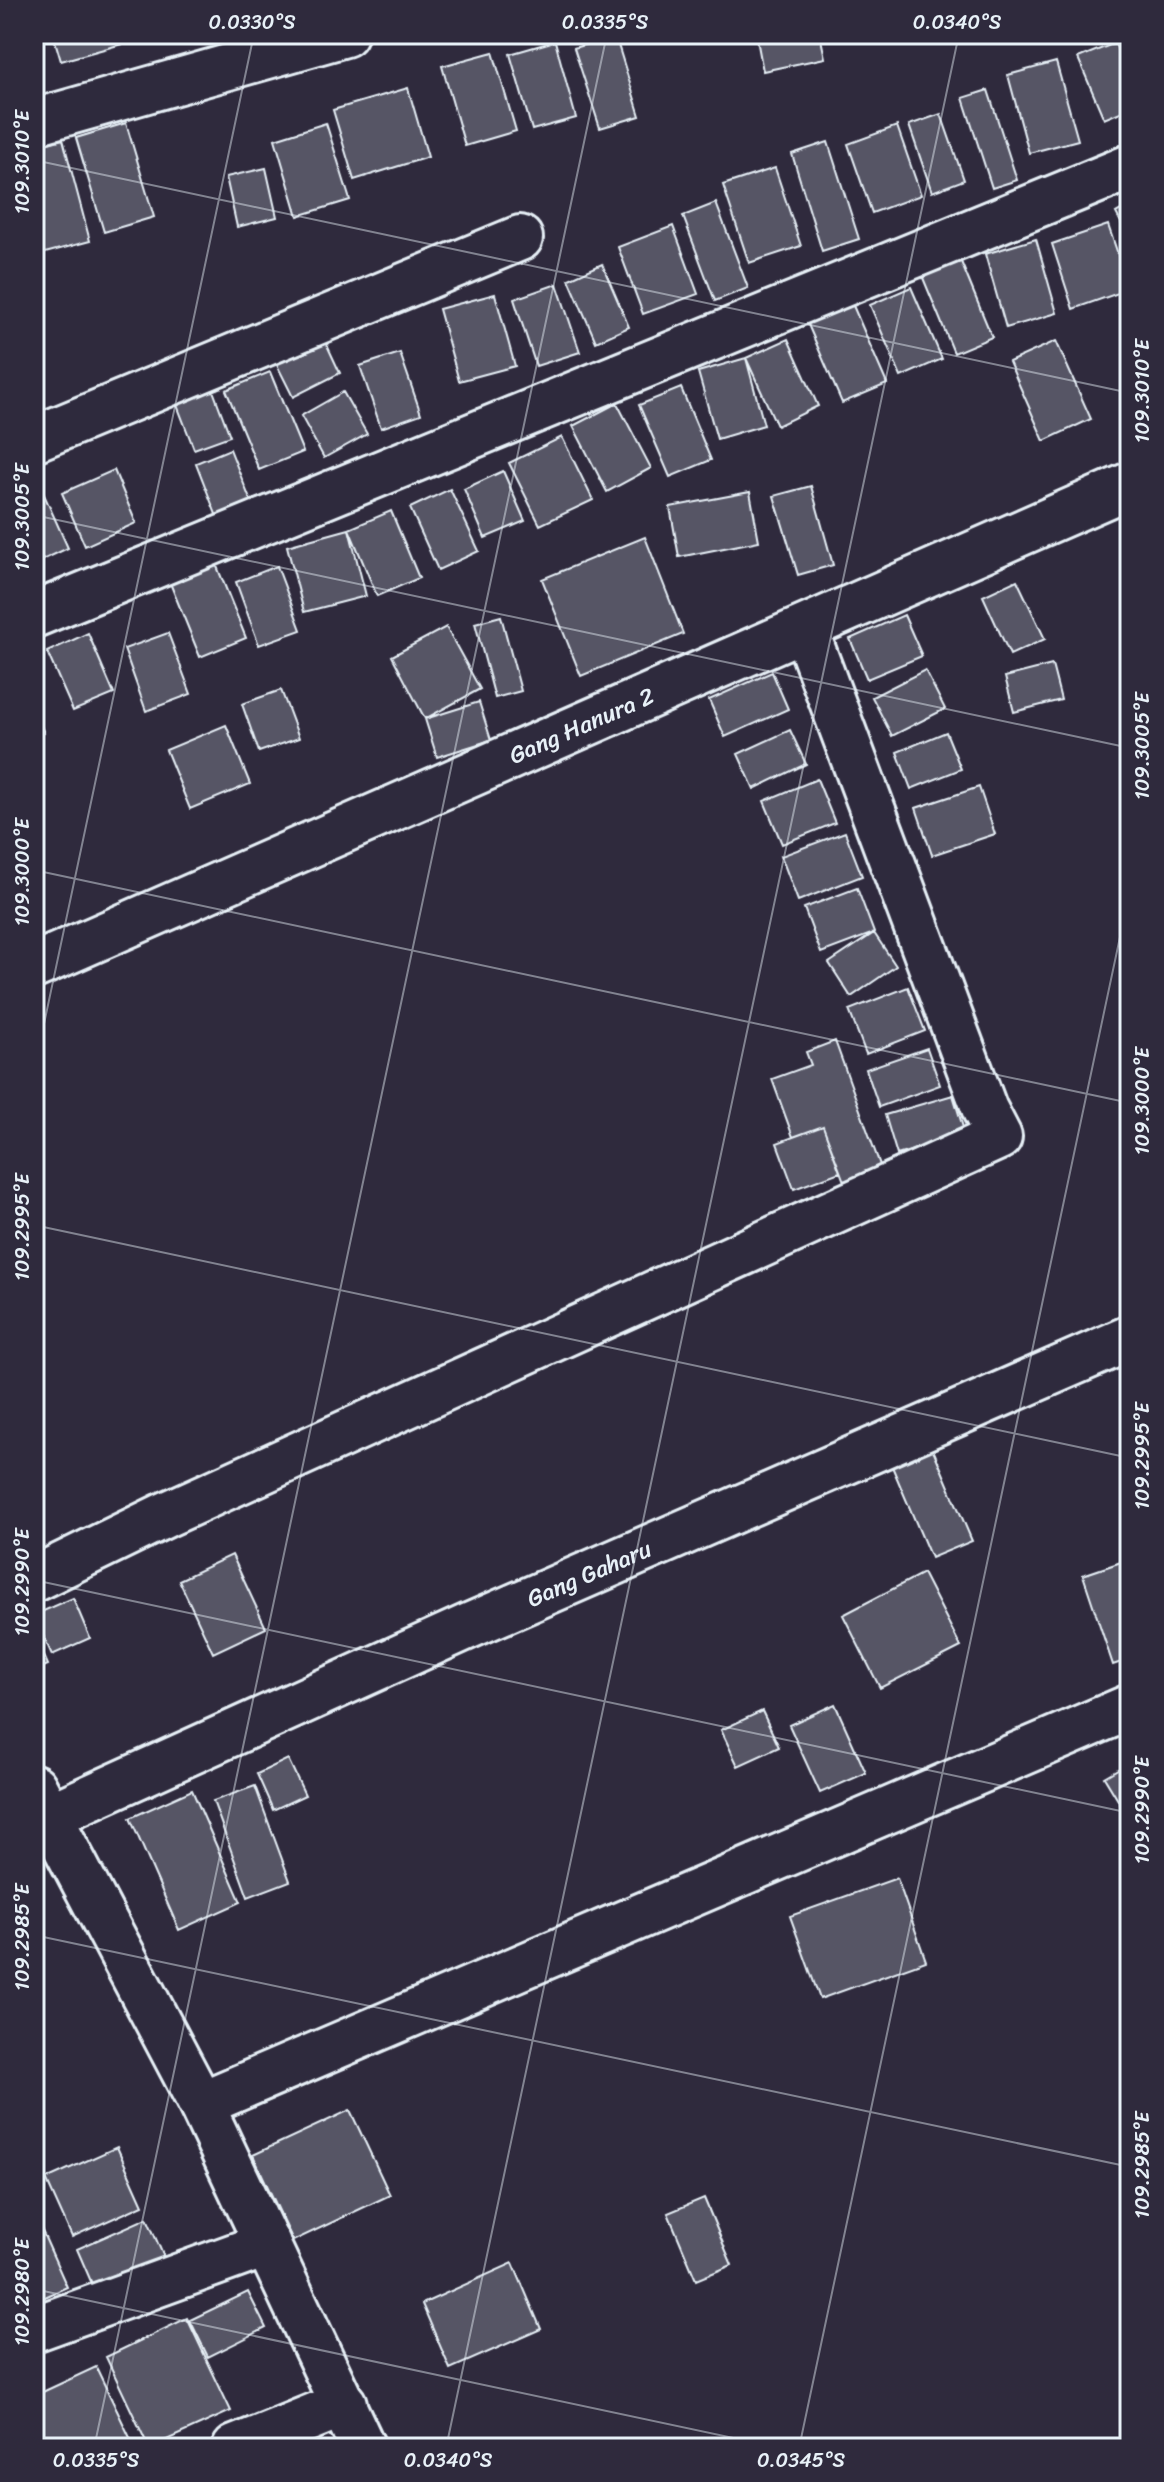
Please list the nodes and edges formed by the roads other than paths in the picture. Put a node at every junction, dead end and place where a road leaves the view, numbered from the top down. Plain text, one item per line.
1 (345, 34) edge
2 (34, 122) edge
3 (1130, 167) edge
4 (520, 238) dead end
5 (34, 439) edge
6 (1130, 485) edge
7 (34, 615) edge
8 (805, 629) junction
9 (34, 966) edge
10 (1130, 1338) edge
11 (34, 1579) edge
12 (1130, 1707) edge
13 (42, 1801) edge
14 (201, 2104) junction
15 (268, 2244) junction
16 (34, 2329) edge
17 (344, 2404) junction
18 (235, 2448) edge
19 (363, 2448) edge

1 - 2 street
3 - 7 street
4 - 5 street
6 - 8 street, Gang Hanura 2
8 - 9 street, Gang Hanura 2
8 - 11 street
10 - 13 street, Gang Gaharu
12 - 14 street
13 - 14 street
14 - 15 street
15 - 16 street
15 - 17 street
17 - 18 street
17 - 19 street

